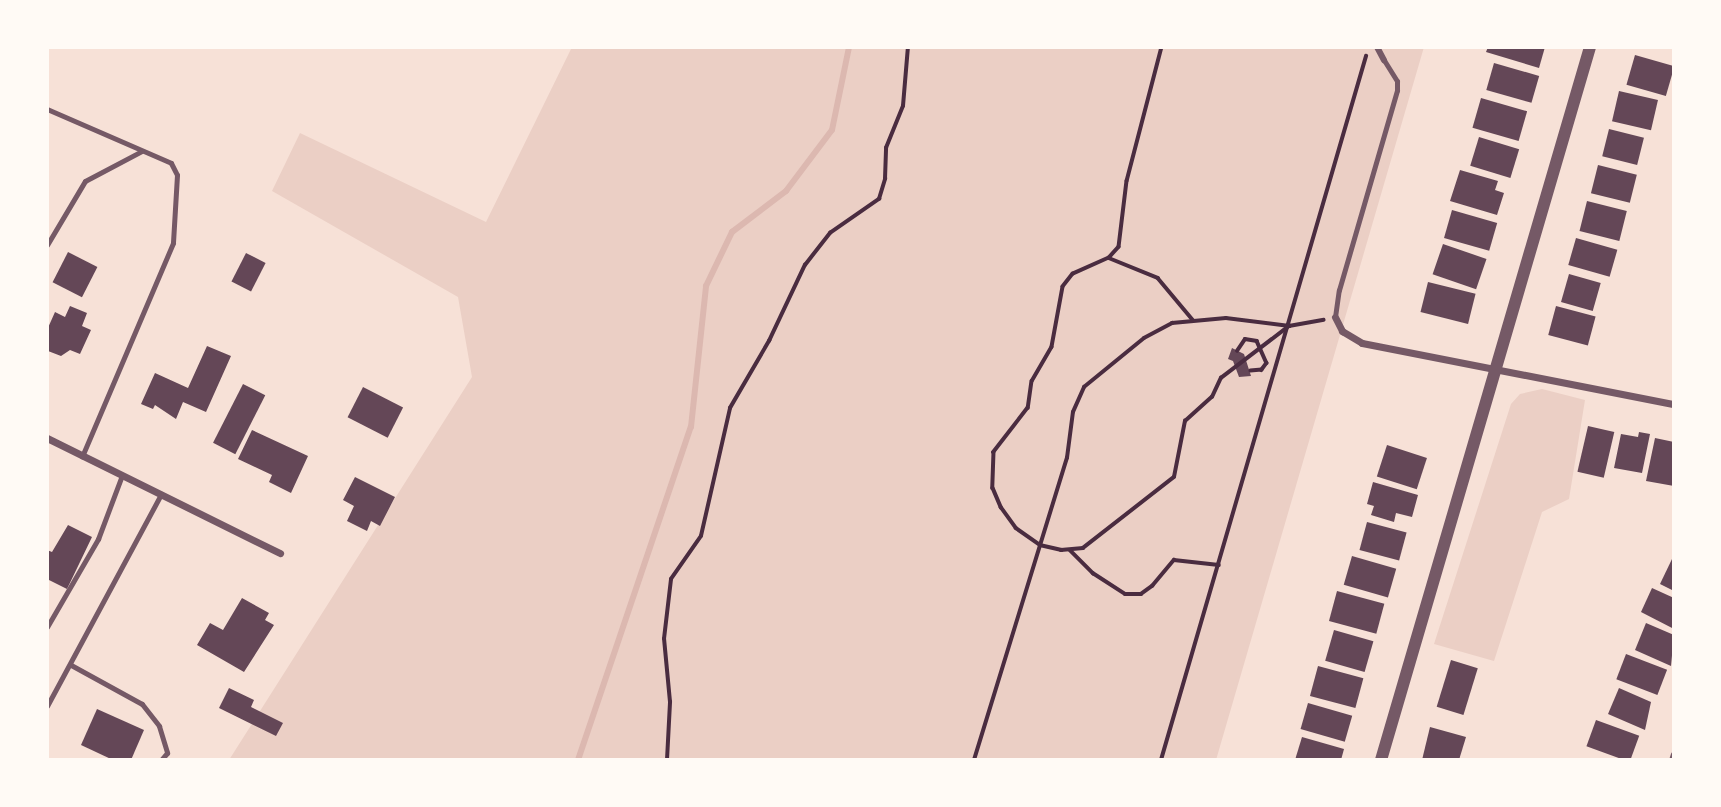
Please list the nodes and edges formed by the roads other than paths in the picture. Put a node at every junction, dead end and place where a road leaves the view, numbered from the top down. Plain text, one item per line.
1 (1377, 47) edge
2 (1590, 47) edge
3 (1384, 60) joint
4 (47, 109) edge
5 (142, 151) junction
6 (47, 245) edge
7 (1335, 317) joint
8 (1498, 368) junction
9 (1674, 404) edge
10 (47, 439) edge
11 (82, 456) junction
12 (122, 475) junction
13 (161, 494) junction
14 (280, 553) dead end
15 (47, 627) edge
16 (71, 664) junction
17 (47, 706) edge
18 (1674, 754) edge
19 (161, 760) edge
20 (1381, 760) edge
21 (1672, 760) edge

1 - 3 street
2 - 8 street
3 - 7 lane
4 - 5 lane
5 - 6 lane
5 - 11 lane
7 - 8 street
8 - 9 street
8 - 20 street
10 - 11 street
11 - 12 street
12 - 13 street
12 - 15 lane
13 - 14 street
13 - 16 lane
16 - 17 lane
16 - 19 lane
18 - 21 street

